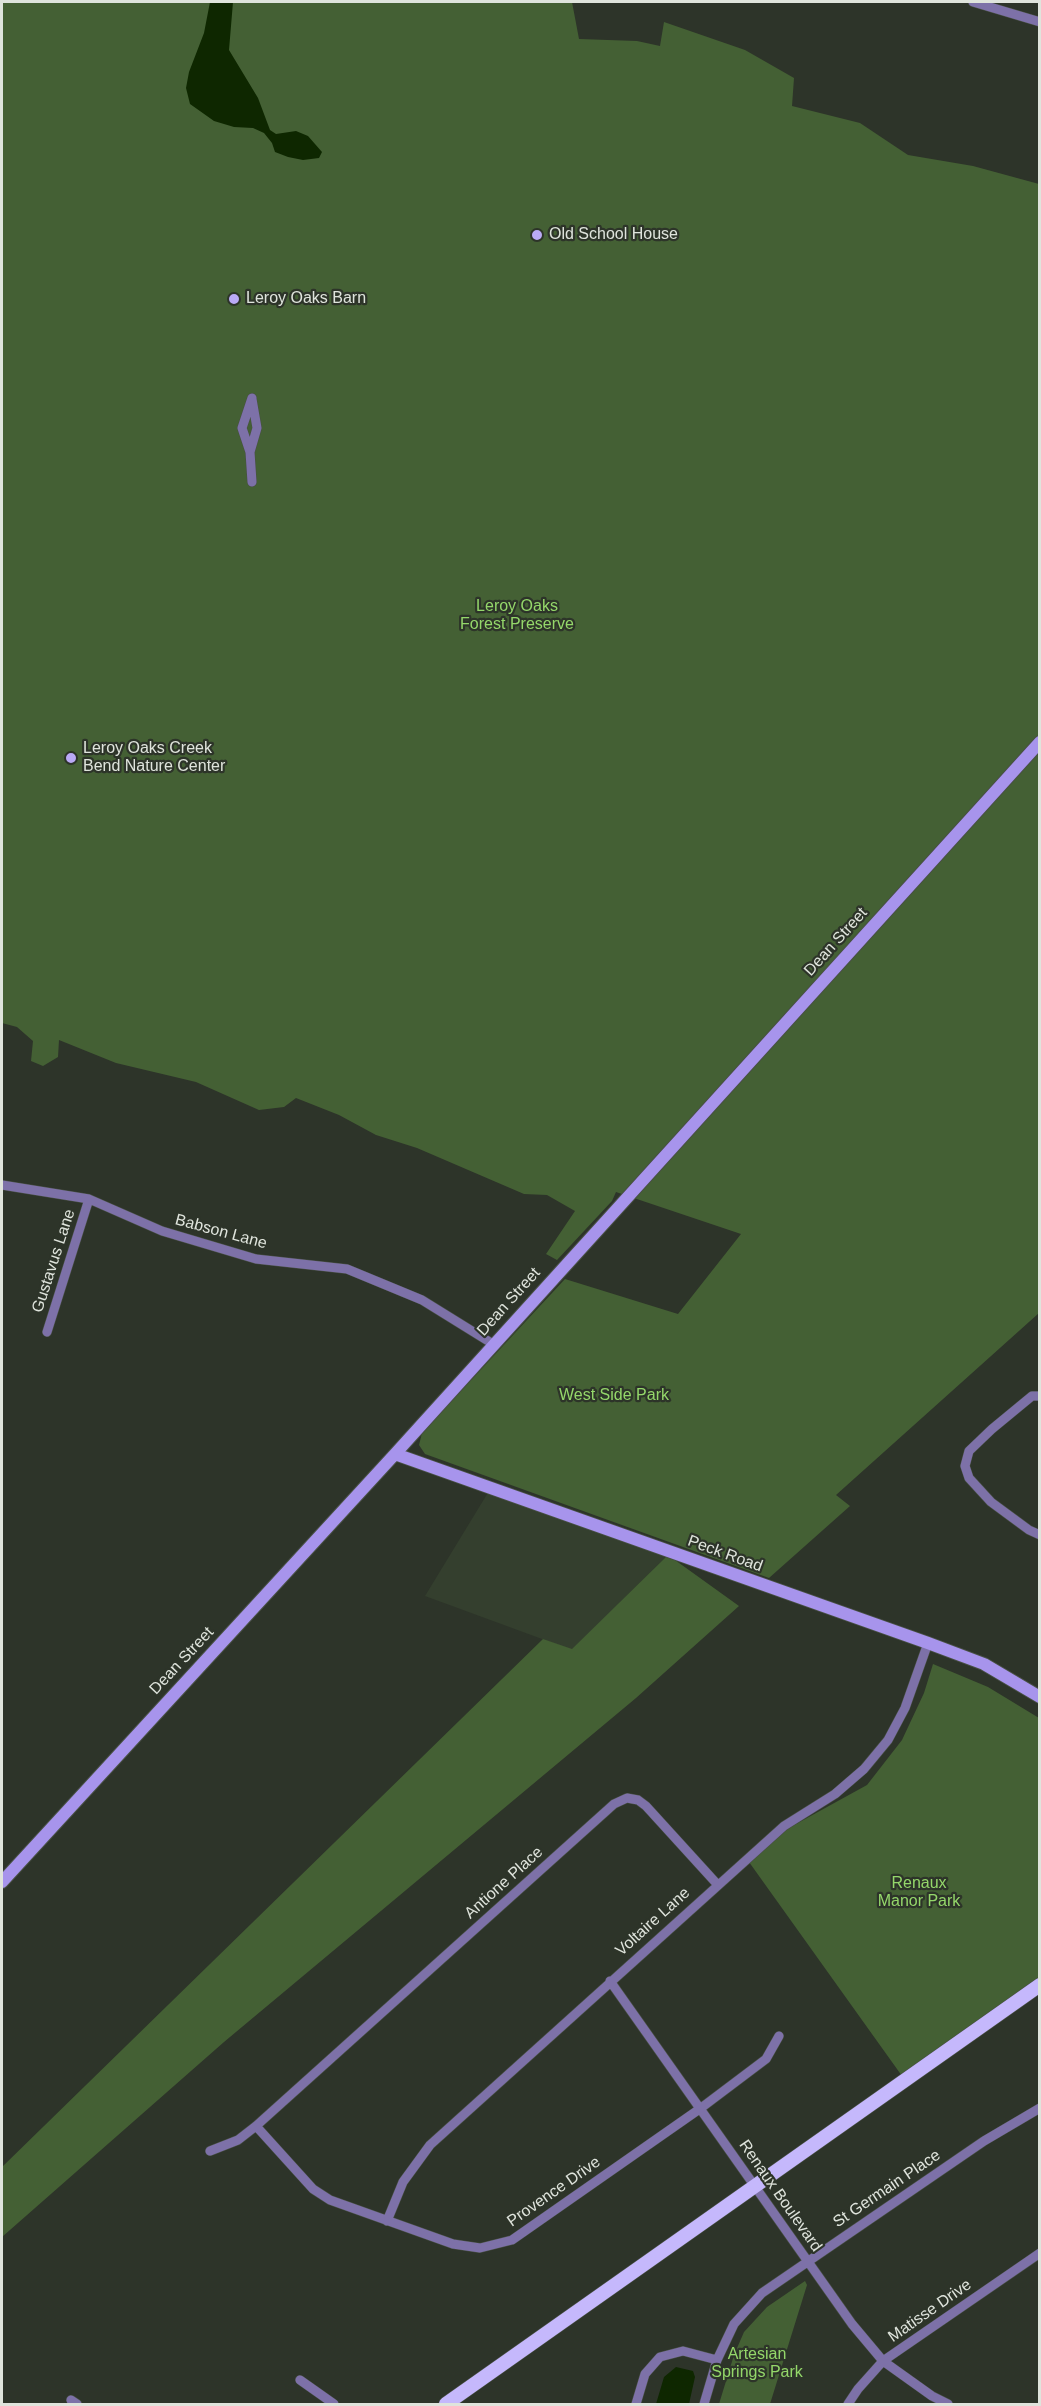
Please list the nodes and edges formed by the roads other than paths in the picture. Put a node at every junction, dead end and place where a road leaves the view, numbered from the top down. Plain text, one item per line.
1 (973, 2) edge
2 (1040, 22) edge
3 (250, 452) dead end
4 (252, 482) dead end
5 (1040, 742) edge
6 (2, 1185) edge
7 (89, 1199) junction
8 (47, 1332) dead end
9 (493, 1344) junction
10 (1040, 1396) edge
11 (395, 1455) junction
12 (1040, 1535) edge
13 (928, 1643) junction
14 (1040, 1697) edge
15 (2, 1882) edge
16 (717, 1884) junction
17 (610, 1981) junction
18 (1040, 1984) edge
19 (779, 2036) dead end
20 (701, 2108) junction
21 (1040, 2108) edge
22 (256, 2126) junction
23 (210, 2151) dead end
24 (754, 2185) junction
25 (387, 2221) junction
26 (1040, 2253) edge
27 (808, 2262) junction
28 (717, 2360) junction
29 (883, 2361) junction
30 (300, 2380) dead end
31 (334, 2404) edge
32 (446, 2404) edge
33 (636, 2404) edge
34 (704, 2404) edge
35 (848, 2404) edge
36 (948, 2404) edge

1 - 2 street
3 - 4 street
5 - 9 street, Dean Street
6 - 7 street, Babson Lane
7 - 8 street, Gustavus Lane
7 - 9 street, Babson Lane
9 - 11 street, Dean Street
10 - 12 street
11 - 13 street, Peck Road
11 - 15 street, Dean Street
13 - 14 street, Peck Road
13 - 16 street, Voltaire Lane
16 - 17 street, Voltaire Lane
16 - 22 street, Antione Place
17 - 20 street, Renaux Boulevard
17 - 25 street, Voltaire Lane
18 - 24 main road
19 - 20 street, Provence Drive
20 - 24 street, Renaux Boulevard
20 - 25 street, Provence Drive
21 - 27 street, St Germain Place
22 - 23 street, Antione Place
22 - 25 street, Provence Drive
24 - 27 street, Renaux Boulevard
24 - 32 main road
26 - 29 street, Matisse Drive
27 - 28 street, St Germain Place
27 - 29 street, Renaux Boulevard
28 - 33 street
28 - 34 street, St Germain Place
29 - 35 street, Matisse Drive
29 - 36 street, Renaux Boulevard
30 - 31 street

